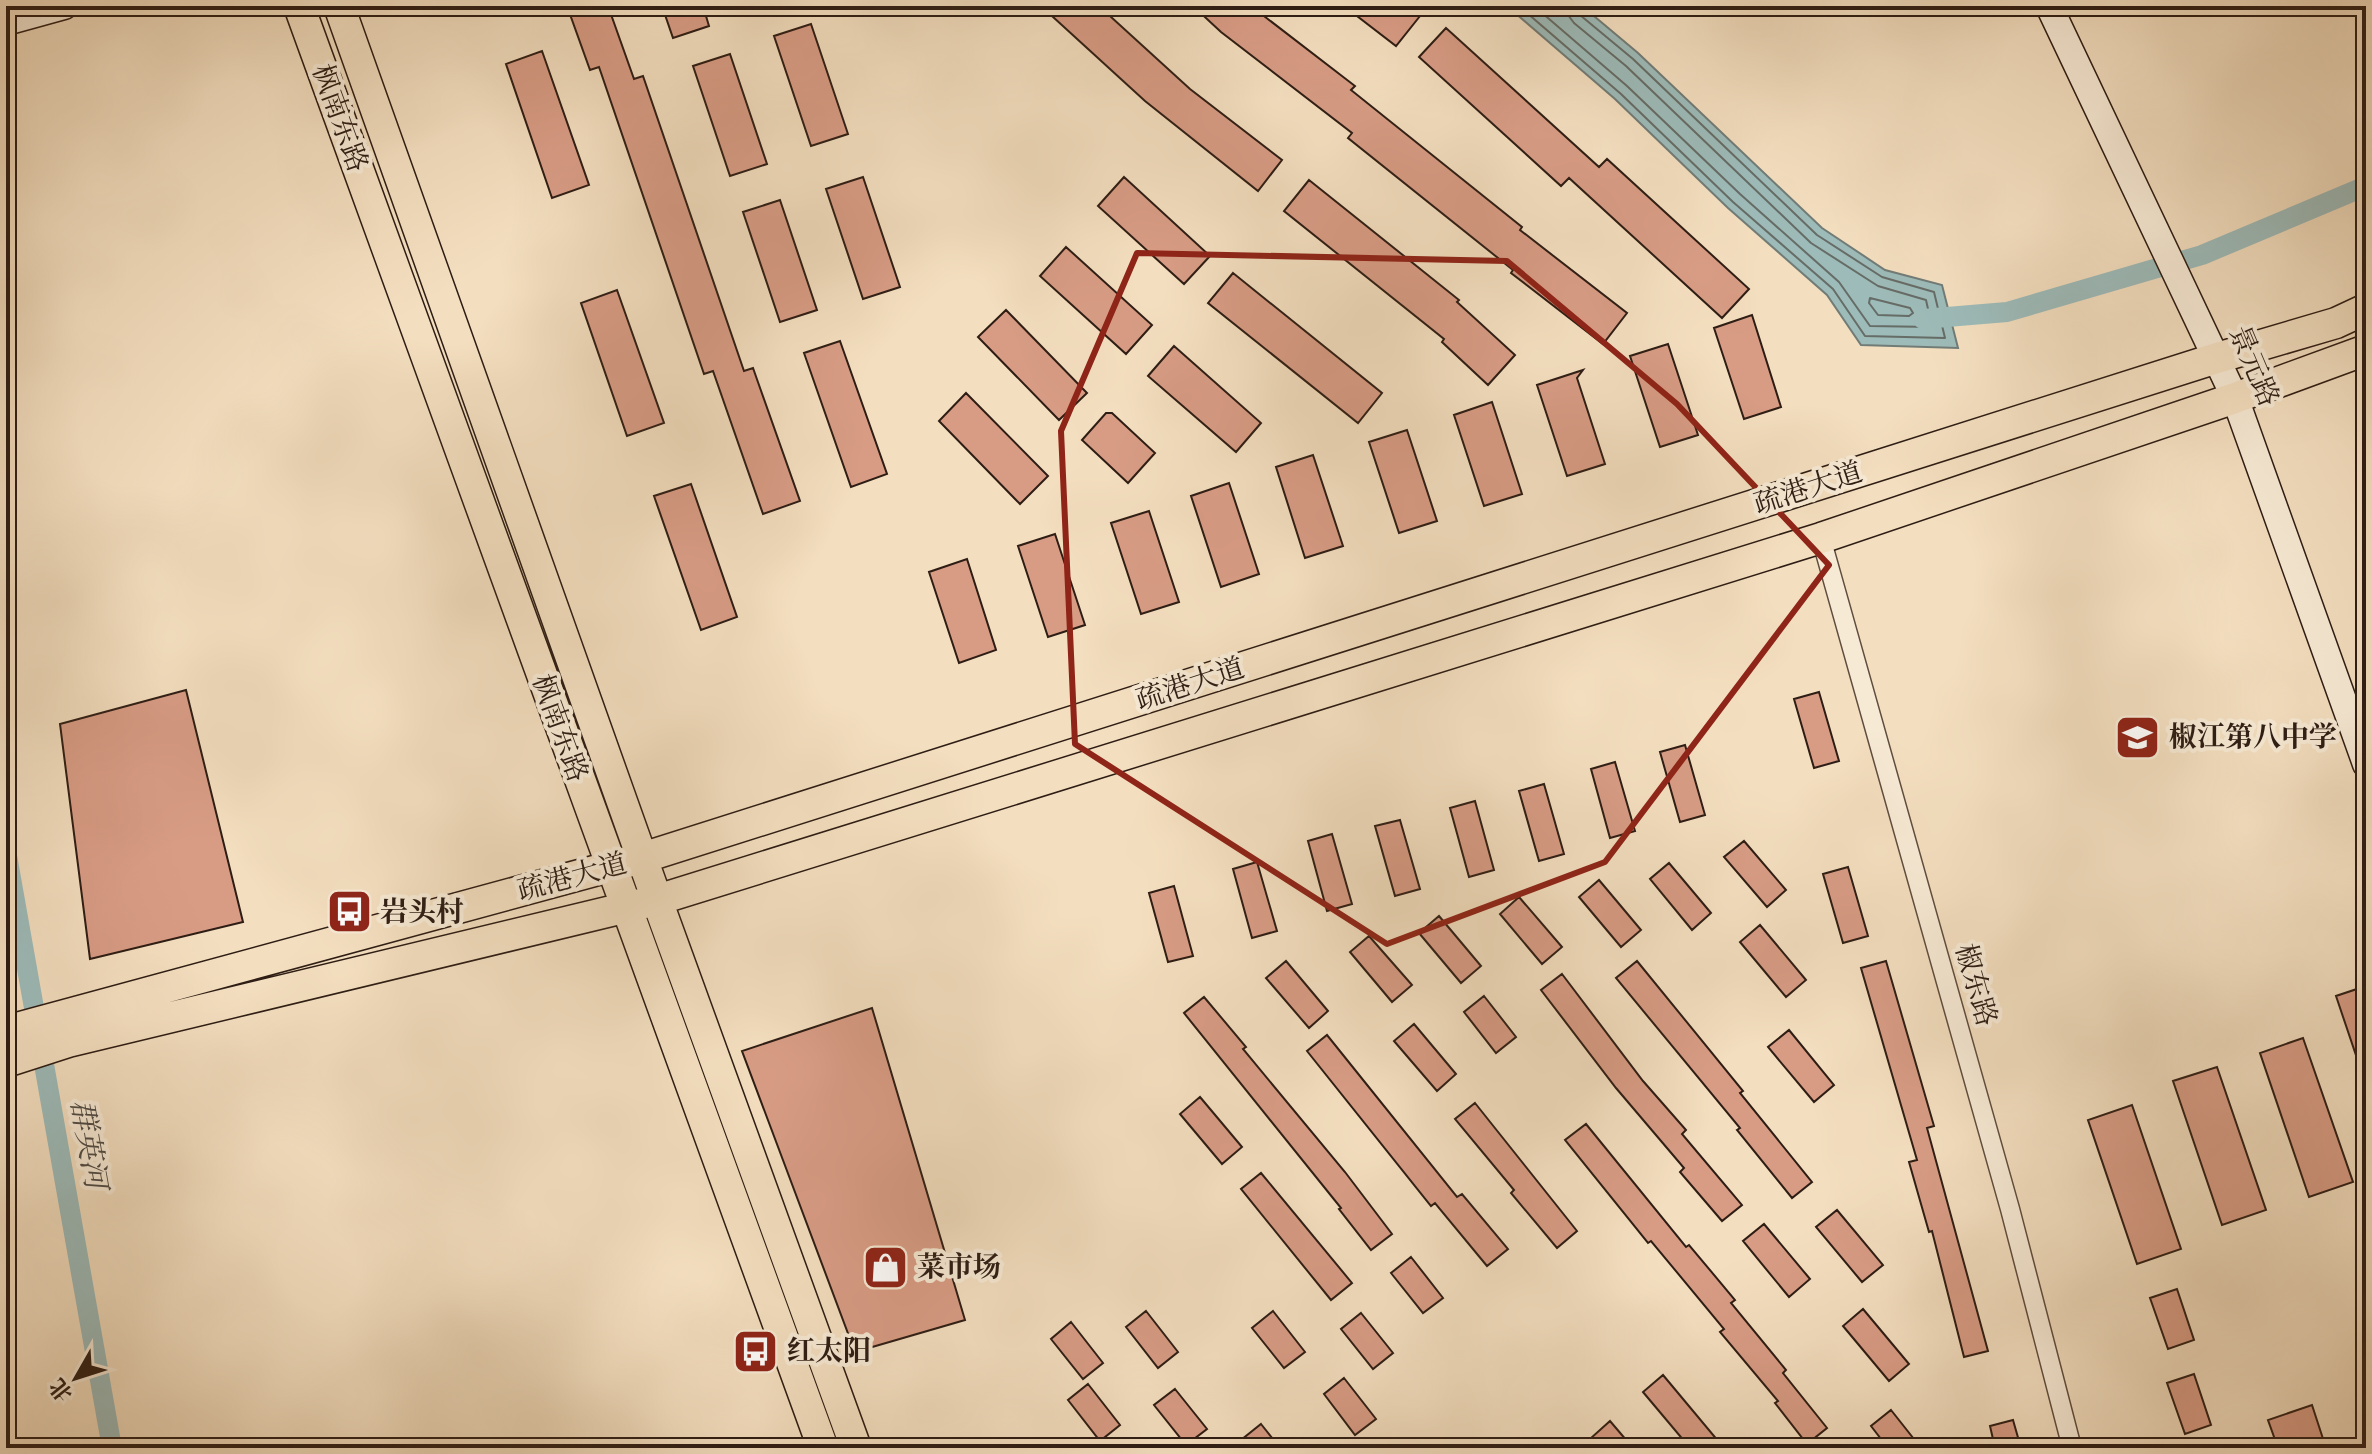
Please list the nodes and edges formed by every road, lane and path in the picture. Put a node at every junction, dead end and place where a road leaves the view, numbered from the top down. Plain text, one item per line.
1 (64, 6) edge
2 (299, 6) edge
3 (339, 6) edge
4 (2049, 6) edge
5 (6, 22) edge
6 (2366, 309) edge
7 (2366, 350) edge
8 (2217, 358) junction
9 (2235, 398) junction
10 (1821, 538) junction
11 (2366, 764) edge
12 (642, 858) junction
13 (610, 866) junction
14 (657, 900) junction
15 (626, 908) junction
16 (62, 1029) junction
17 (13, 1044) edge
18 (823, 1448) edge
19 (856, 1448) edge
20 (2072, 1448) edge

1 - 5 main road
2 - 13 main road, 枫南东路
3 - 12 main road
4 - 8 main road, 景元路
6 - 8 main road, 疏港大道
7 - 9 main road, 疏港大道
8 - 9 main road, 景元路
8 - 12 main road, 疏港大道
9 - 10 main road, 疏港大道
9 - 11 main road, 景元路
10 - 14 main road, 疏港大道
10 - 20 street, 椒东路
12 - 13 main road, 疏港大道
12 - 14 main road
13 - 15 main road, 枫南东路
13 - 16 main road, 疏港大道
14 - 15 main road, 疏港大道
14 - 19 main road
15 - 16 main road, 疏港大道
15 - 18 main road, 枫南东路
16 - 17 main road, 疏港大道

